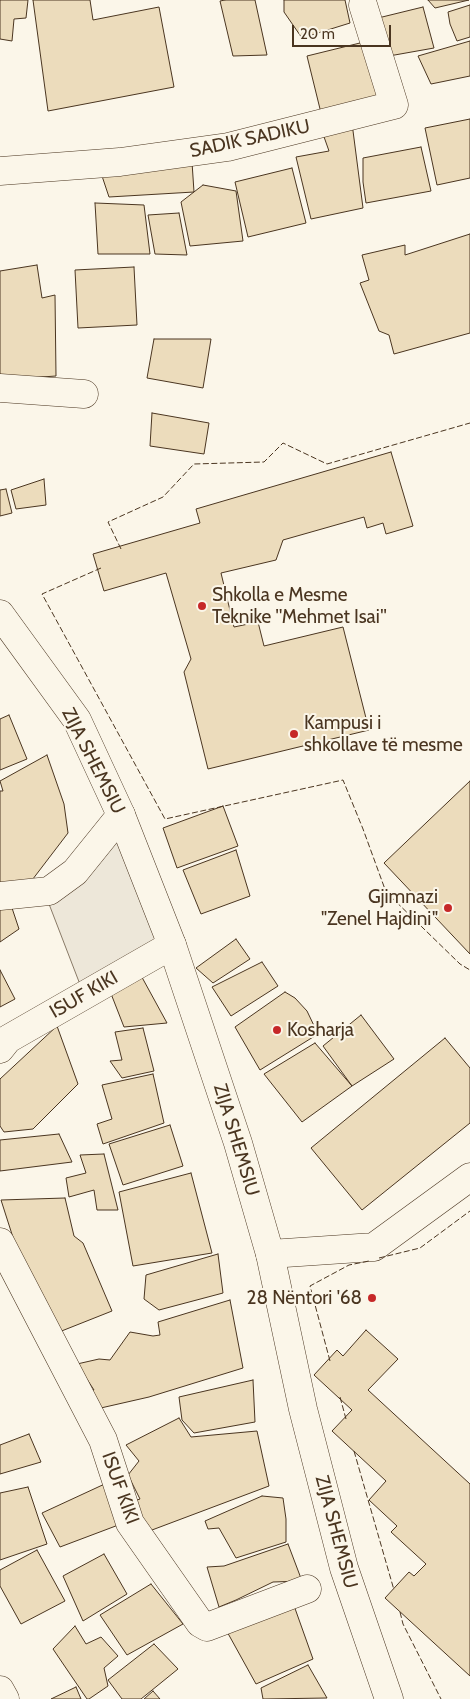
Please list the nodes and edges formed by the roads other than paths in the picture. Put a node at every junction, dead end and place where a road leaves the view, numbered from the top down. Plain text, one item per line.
1 (363, 4) dead end
2 (0, 171) edge
3 (0, 388) edge
4 (84, 394) dead end
5 (0, 614) edge
6 (121, 815) junction
7 (0, 896) edge
8 (172, 945) junction
9 (0, 1050) edge
10 (470, 1177) edge
11 (0, 1242) edge
12 (270, 1254) junction
13 (307, 1589) dead end
14 (0, 1690) edge
15 (5, 1699) edge
16 (388, 1699) edge

1 - 2 street, SADIK SADIKU
3 - 4 street
5 - 6 street, ZIJA SHEMSIU
6 - 7 street
6 - 8 street, ZIJA SHEMSIU
8 - 9 street, ISUF KIKI
8 - 12 street, ZIJA SHEMSIU
10 - 12 street
11 - 13 street, ISUF KIKI
12 - 16 street, ZIJA SHEMSIU
14 - 15 street

